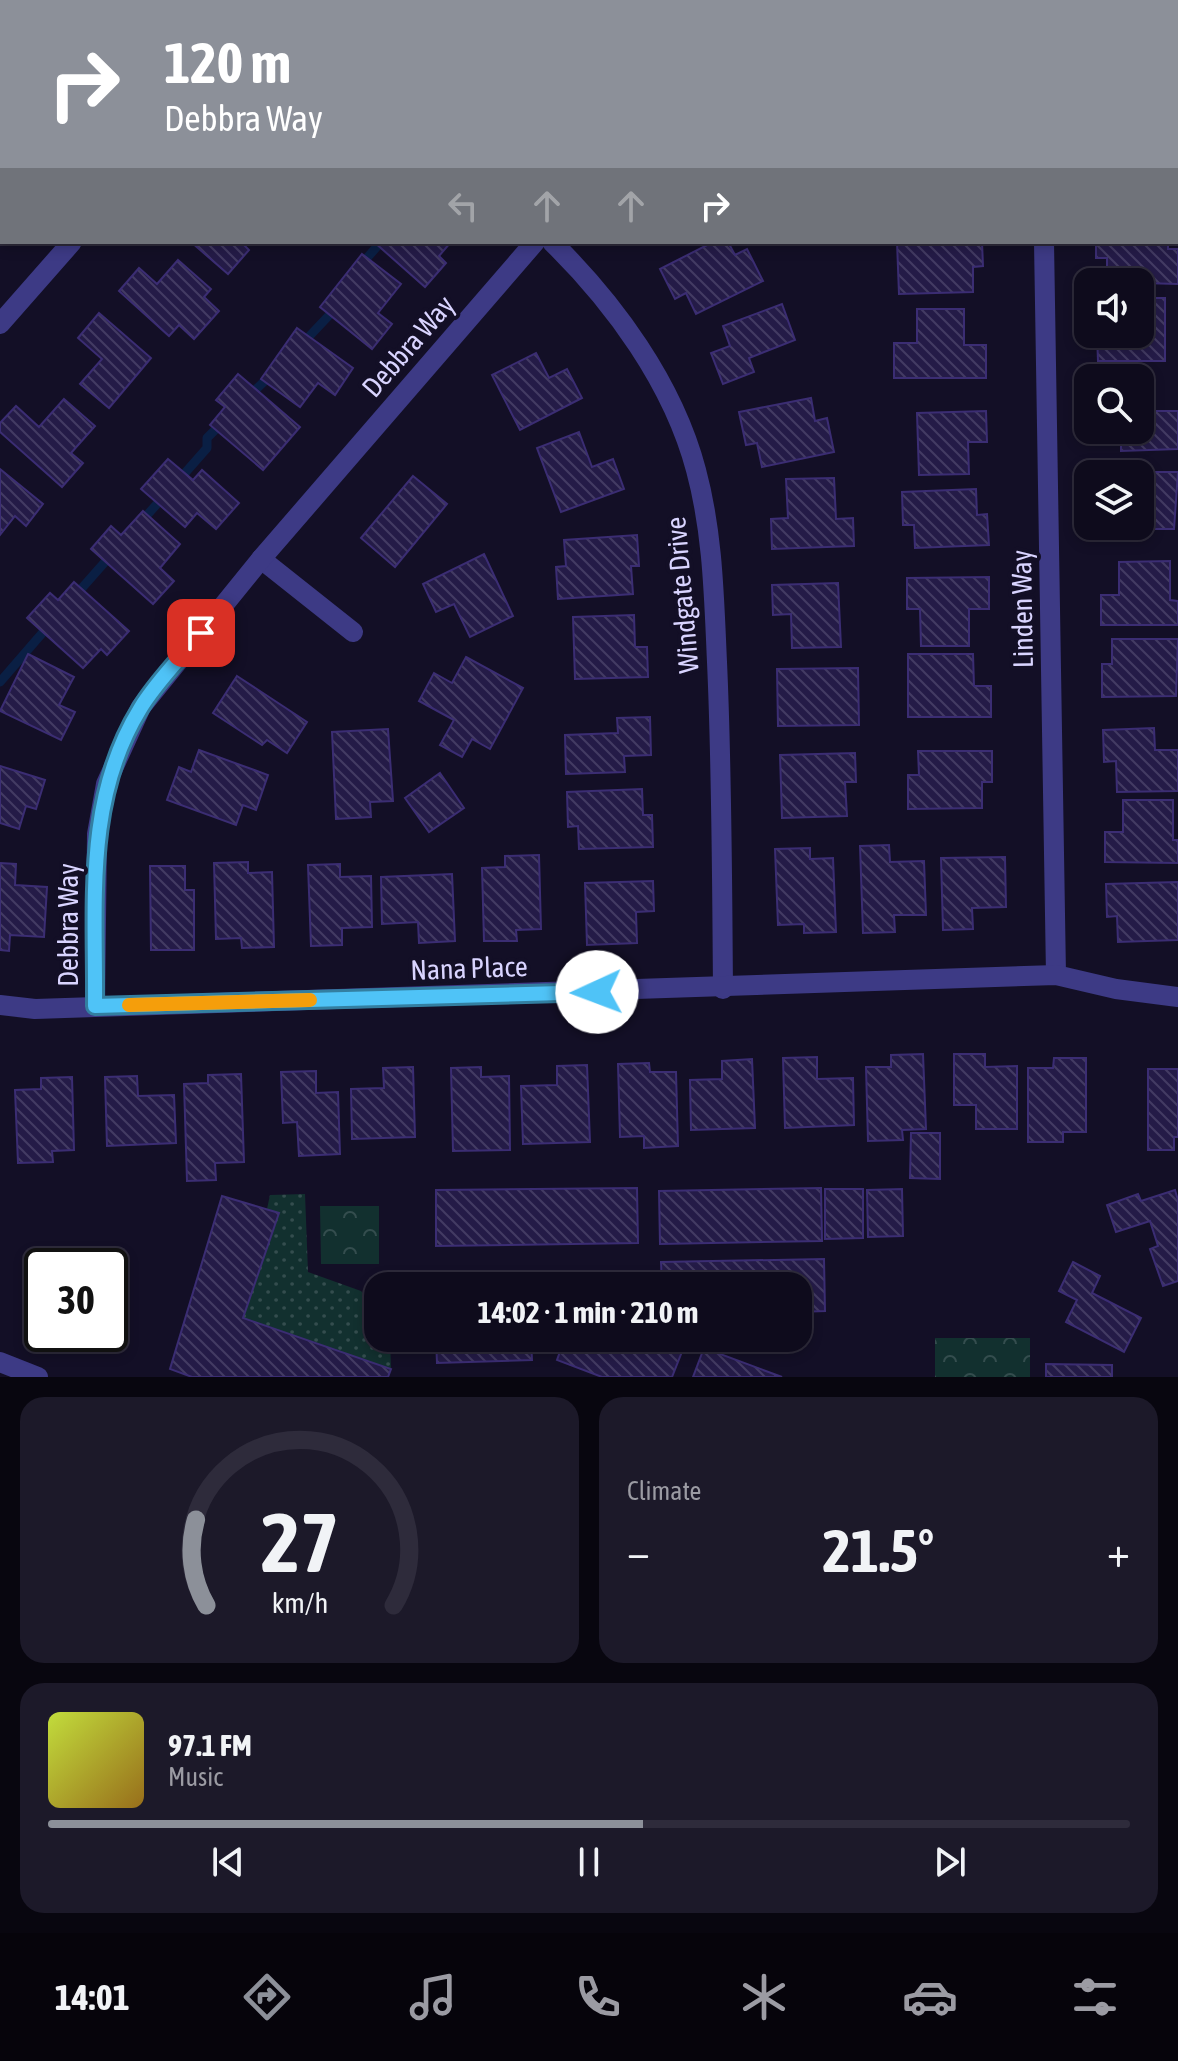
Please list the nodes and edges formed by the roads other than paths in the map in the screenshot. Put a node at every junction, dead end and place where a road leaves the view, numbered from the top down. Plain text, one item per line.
1 (70, 244) edge
2 (533, 244) edge
3 (554, 244) edge
4 (1044, 244) edge
5 (0, 324) edge
6 (261, 559) junction
7 (353, 632) dead end
8 (1056, 975) junction
9 (723, 989) junction
10 (1178, 997) edge
11 (0, 1005) edge
12 (95, 1006) junction
13 (0, 1362) edge
14 (38, 1377) edge

1 - 5 street
2 - 6 street, Debbra Way
3 - 9 street, Windgate Drive
4 - 8 street, Linden Way
6 - 7 street
6 - 12 street, Debbra Way
8 - 9 street, Nana Place
8 - 10 street, Nana Place
9 - 12 street, Nana Place
11 - 12 street, Nana Place
13 - 14 street

